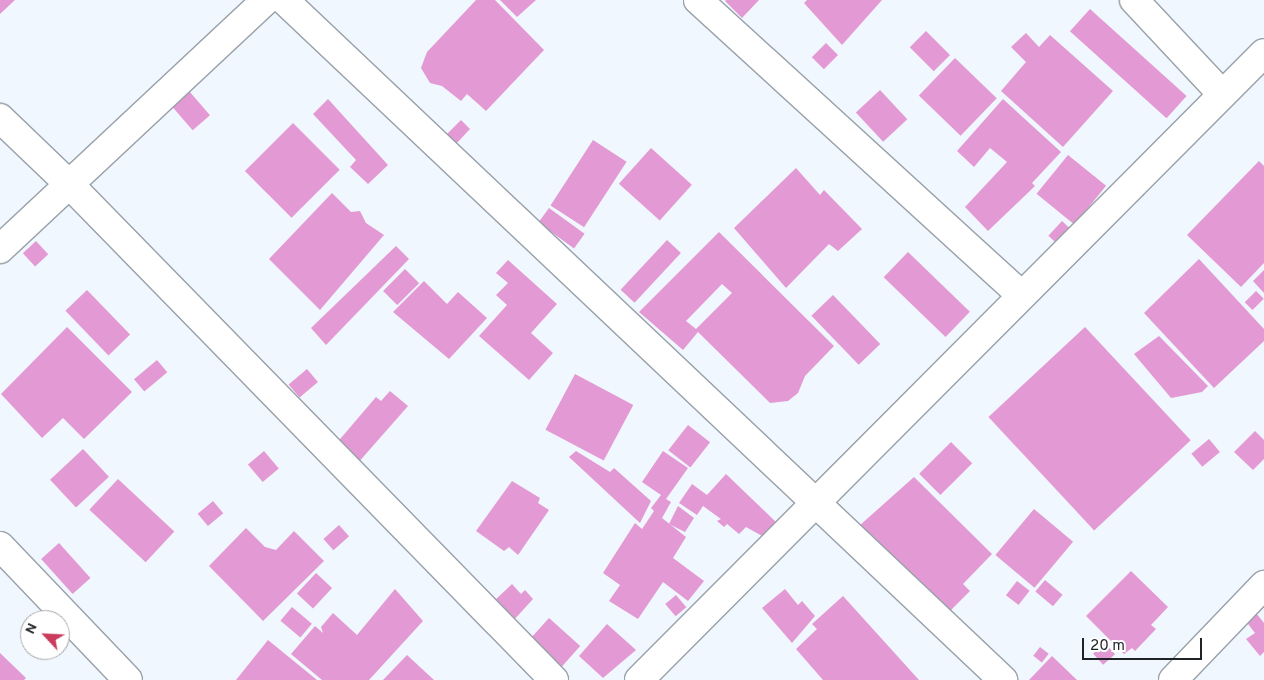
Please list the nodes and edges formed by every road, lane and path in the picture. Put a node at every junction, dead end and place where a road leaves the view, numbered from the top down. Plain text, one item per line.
1 (284, 0) edge
2 (698, 0) edge
3 (1134, 0) edge
4 (251, 5) edge
5 (1264, 53) edge
6 (1222, 94) junction
7 (0, 118) edge
8 (72, 186) junction
9 (0, 249) edge
10 (1021, 294) junction
11 (815, 501) junction
12 (0, 546) edge
13 (1264, 585) edge
14 (128, 680) edge
15 (554, 680) edge
16 (639, 680) edge
17 (1003, 680) edge
18 (1173, 680) edge

1 - 11 street
2 - 10 street
3 - 6 street
4 - 8 street
5 - 6 street
6 - 10 street
7 - 8 street
8 - 9 street
8 - 15 street
10 - 11 street
11 - 16 street
11 - 17 street
12 - 14 street
13 - 18 street

